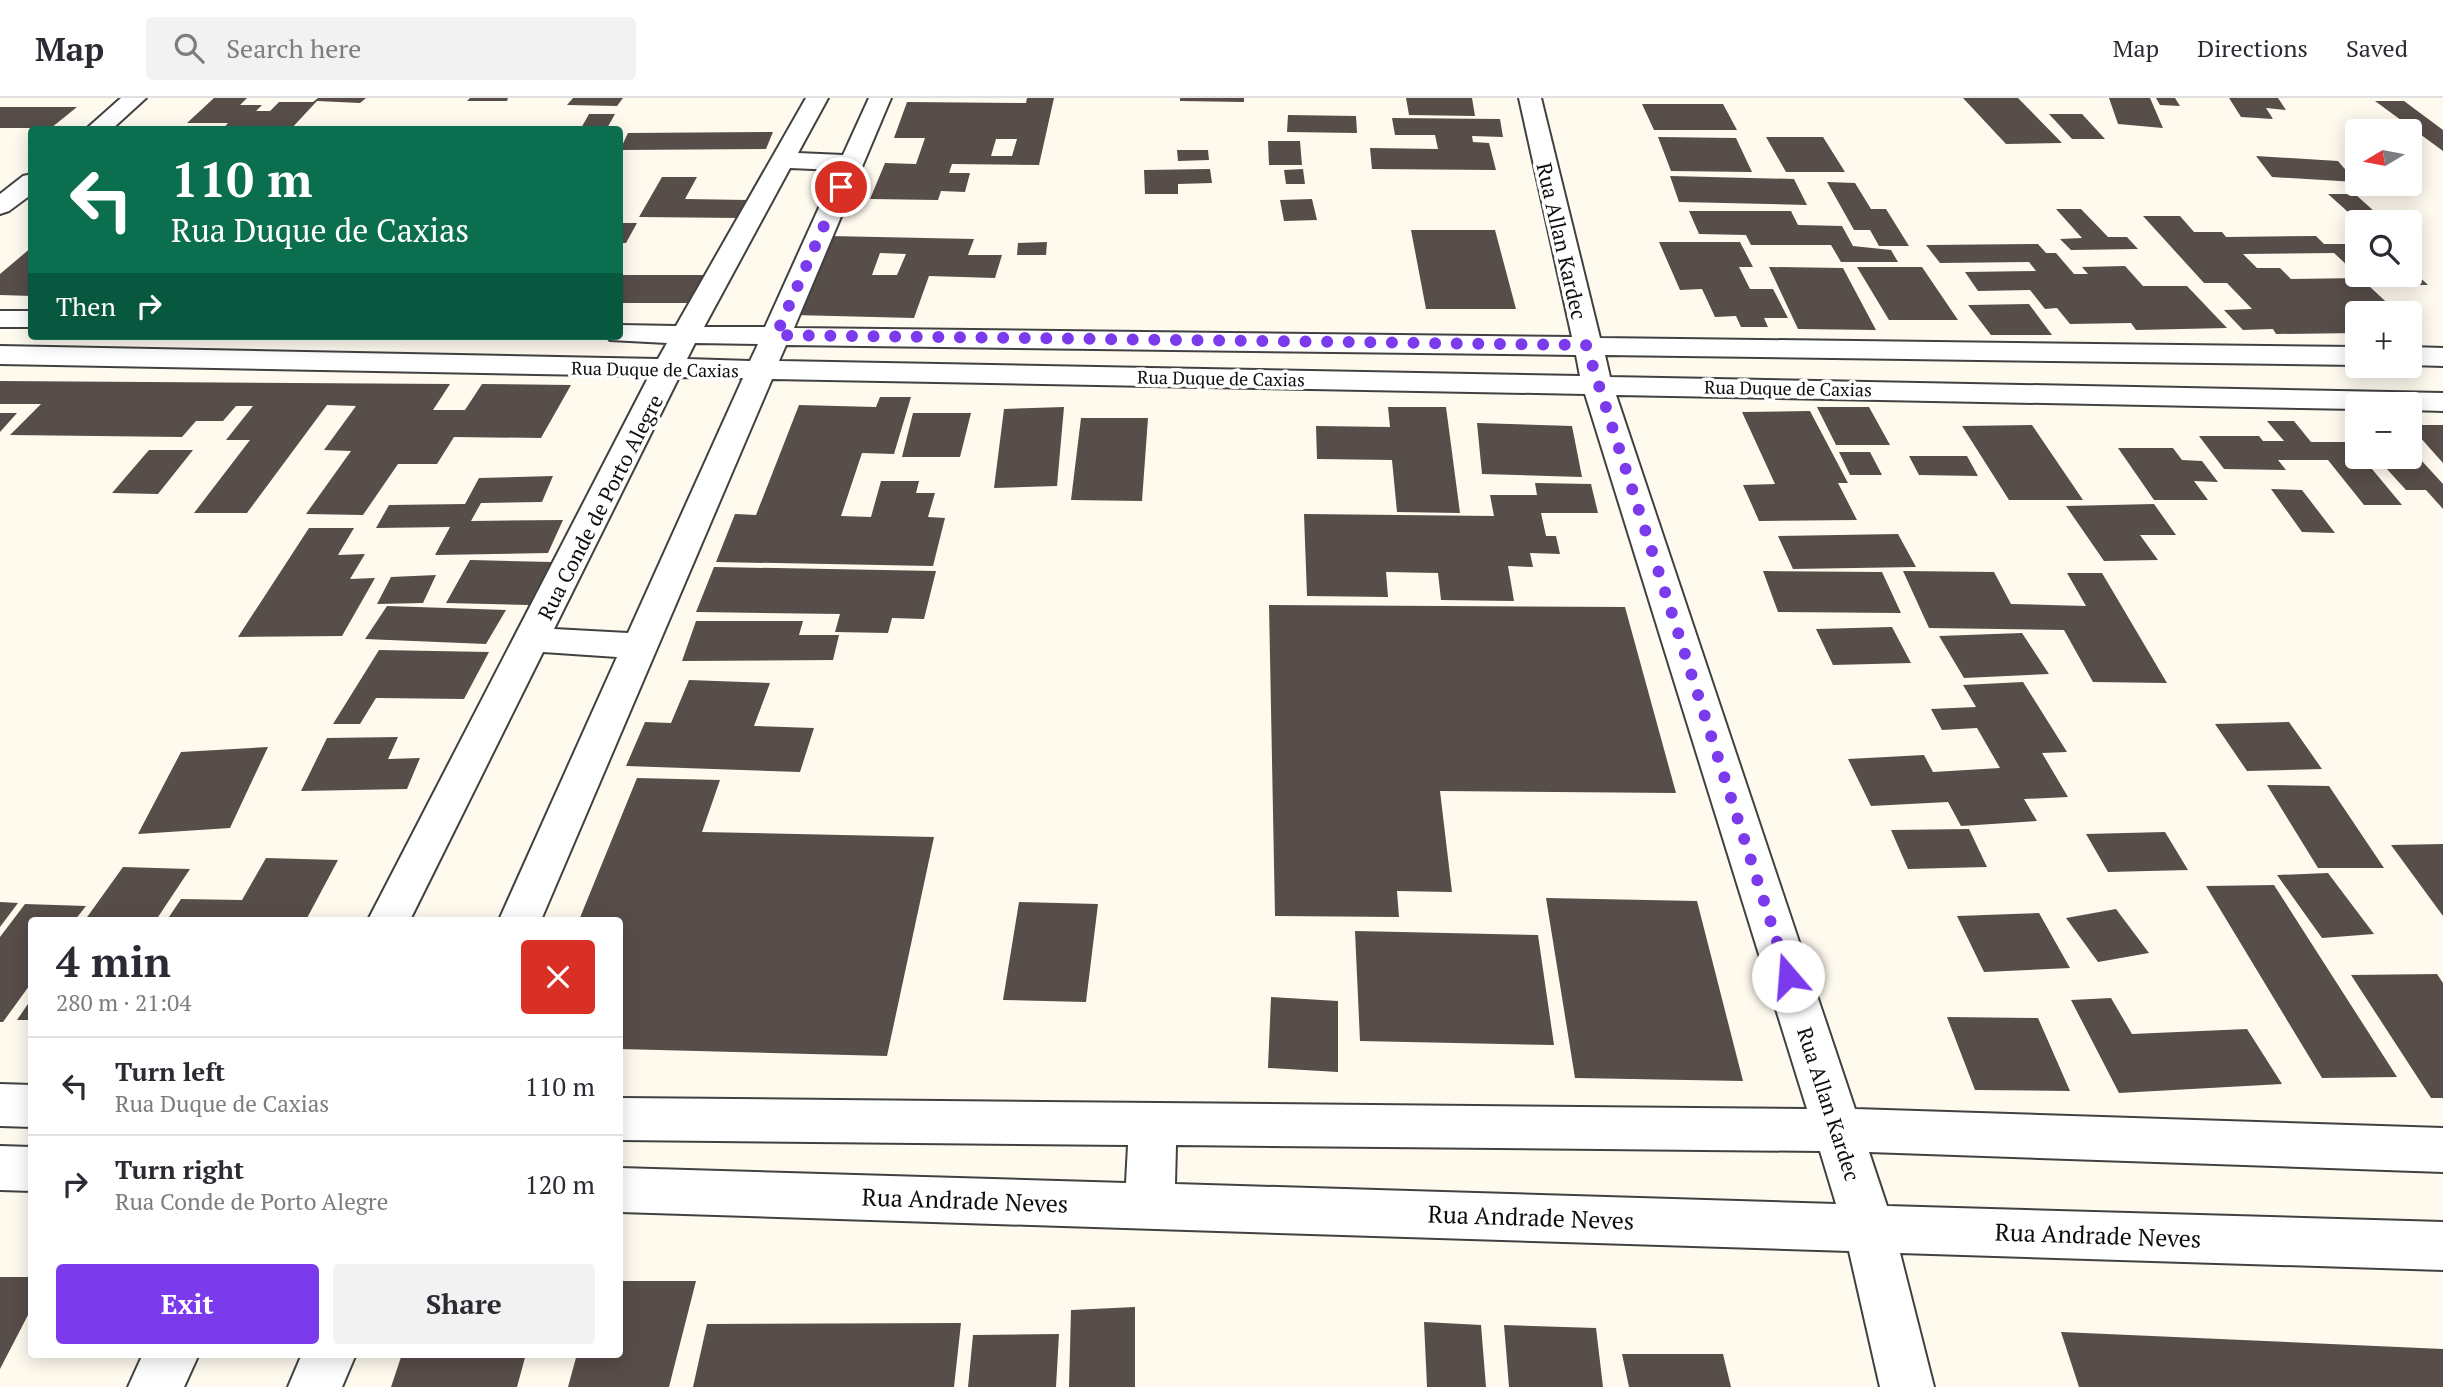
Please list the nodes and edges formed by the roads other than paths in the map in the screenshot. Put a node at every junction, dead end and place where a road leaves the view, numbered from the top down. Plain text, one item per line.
1 (135, 98) edge
2 (817, 98) edge
3 (880, 98) edge
4 (1530, 98) edge
5 (101, 126) edge
6 (783, 160) junction
7 (852, 163) junction
8 (28, 184) edge
9 (0, 206) edge
10 (0, 319) edge
11 (28, 320) edge
12 (623, 334) edge
13 (685, 335) junction
14 (776, 335) junction
15 (282, 340) edge
16 (1231, 341) junction
17 (1586, 345) junction
18 (2253, 354) junction
19 (0, 355) edge
20 (2345, 356) edge
21 (2422, 356) edge
22 (2443, 357) edge
23 (264, 360) junction
24 (671, 369) junction
25 (760, 371) junction
26 (1223, 378) junction
27 (1597, 384) junction
28 (2299, 399) junction
29 (2443, 402) edge
30 (532, 640) junction
31 (640, 646) junction
32 (391, 917) edge
33 (521, 917) edge
34 (0, 1105) edge
35 (28, 1107) edge
36 (623, 1119) edge
37 (1153, 1124) junction
38 (1838, 1130) junction
39 (2443, 1150) edge
40 (0, 1168) edge
41 (28, 1169) edge
42 (623, 1190) edge
43 (1150, 1206) junction
44 (1869, 1228) junction
45 (2443, 1246) edge
46 (170, 1358) edge
47 (327, 1358) edge
48 (155, 1387) edge
49 (315, 1387) edge
50 (1907, 1387) edge

1 - 5 street
2 - 6 street, Rua Conde de Porto Alegre
3 - 7 street
4 - 17 street, Rua Allan Kardec
6 - 7 street
6 - 13 street, Rua Conde de Porto Alegre
7 - 14 street
8 - 9 street
10 - 11 street
12 - 13 street, Rua Duque de Caxias
13 - 14 street, Rua Duque de Caxias
13 - 24 street, Rua Conde de Porto Alegre
14 - 16 street, Rua Duque de Caxias
14 - 25 street
15 - 23 street
16 - 17 street, Rua Duque de Caxias
16 - 26 street
17 - 18 street, Rua Duque de Caxias
17 - 27 street, Rua Allan Kardec
18 - 20 street, Rua Duque de Caxias
18 - 28 street
19 - 23 street, Rua Duque de Caxias
21 - 22 street
23 - 24 street, Rua Duque de Caxias
24 - 25 street, Rua Duque de Caxias
24 - 30 street, Rua Conde de Porto Alegre
25 - 26 street, Rua Duque de Caxias
25 - 31 street
26 - 27 street, Rua Duque de Caxias
27 - 28 street, Rua Duque de Caxias
27 - 38 street, Rua Allan Kardec
28 - 29 street, Rua Duque de Caxias
30 - 31 street
30 - 32 street, Rua Conde de Porto Alegre
31 - 33 street
34 - 35 street
36 - 37 street
37 - 38 street
37 - 43 street
38 - 39 street
38 - 44 street, Rua Allan Kardec
40 - 41 street
42 - 43 street, Rua Andrade Neves
43 - 44 street, Rua Andrade Neves
44 - 45 street, Rua Andrade Neves
44 - 50 street, Rua Allan Kardec
46 - 48 street
47 - 49 street

